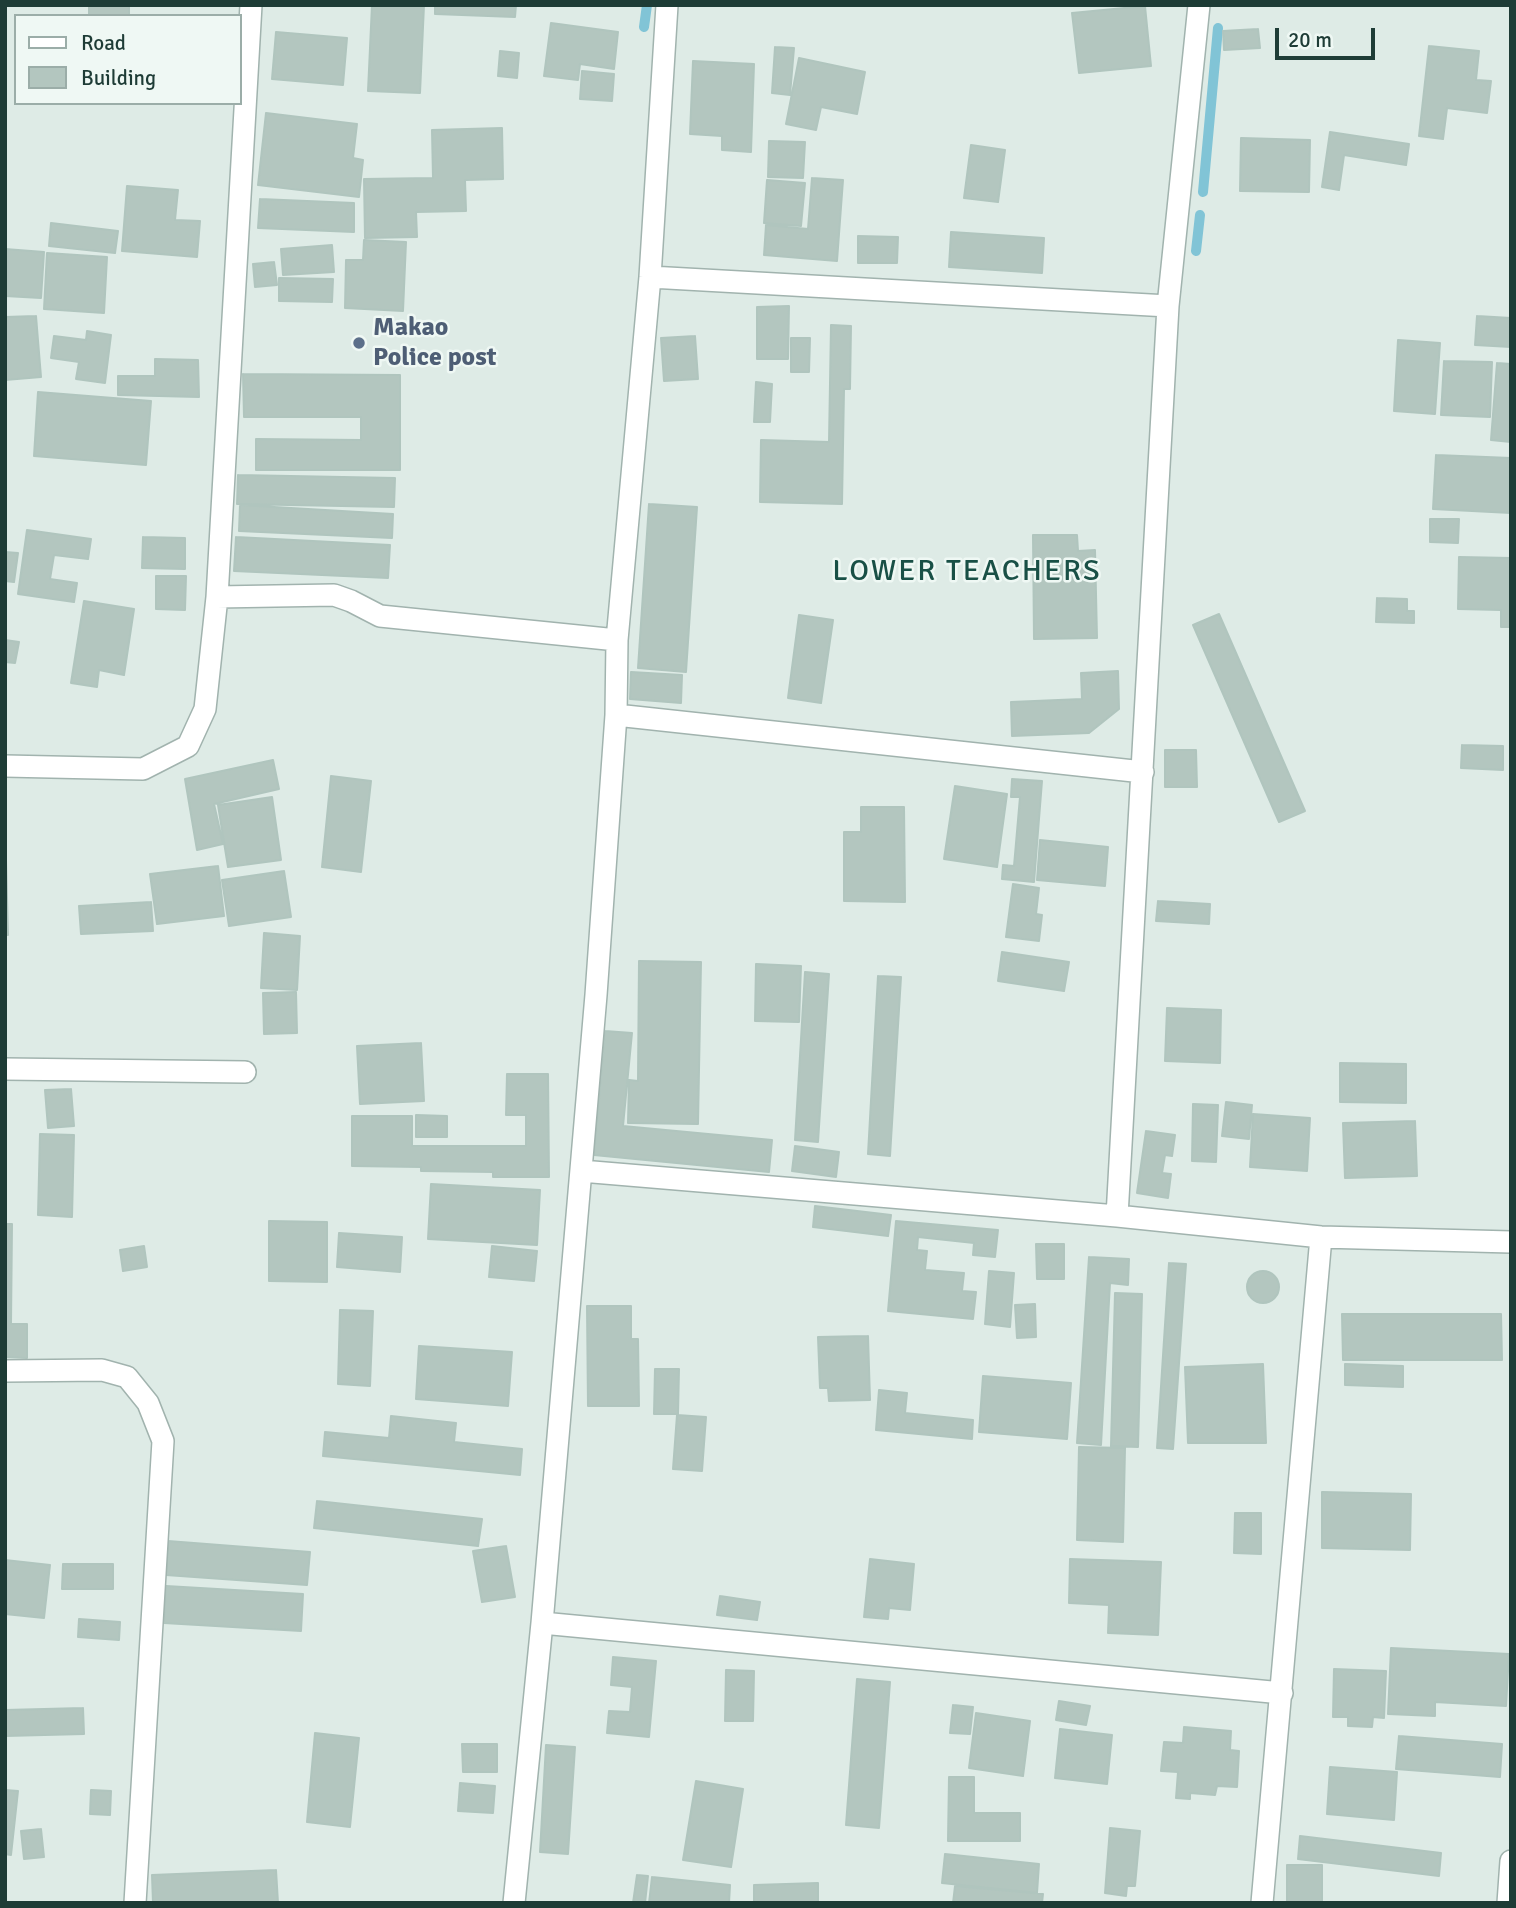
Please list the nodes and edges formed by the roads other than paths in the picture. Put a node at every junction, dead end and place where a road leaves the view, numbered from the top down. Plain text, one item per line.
1 (251, 5) edge
2 (667, 5) edge
3 (1199, 5) edge
4 (650, 277) junction
5 (1168, 306) junction
6 (217, 597) junction
7 (617, 640) junction
8 (616, 715) junction
9 (5, 766) edge
10 (1143, 772) junction
11 (5, 1069) edge
12 (245, 1072) dead end
13 (581, 1171) junction
14 (1117, 1216) junction
15 (1321, 1237) junction
16 (1511, 1242) edge
17 (5, 1371) edge
18 (542, 1623) junction
19 (1282, 1693) junction
20 (1511, 1861) edge
21 (135, 1903) edge
22 (514, 1903) edge
23 (1262, 1903) edge
24 (1508, 1903) edge

1 - 6 street
2 - 4 street
3 - 5 street
4 - 5 street
4 - 7 street
5 - 10 street
6 - 7 street
6 - 9 street
7 - 8 street
8 - 10 street
8 - 13 street
10 - 14 street
11 - 12 street
13 - 14 street
13 - 18 street
14 - 15 street
15 - 16 street
15 - 19 street
17 - 21 street
18 - 19 street
18 - 22 street
19 - 23 street
20 - 24 street

